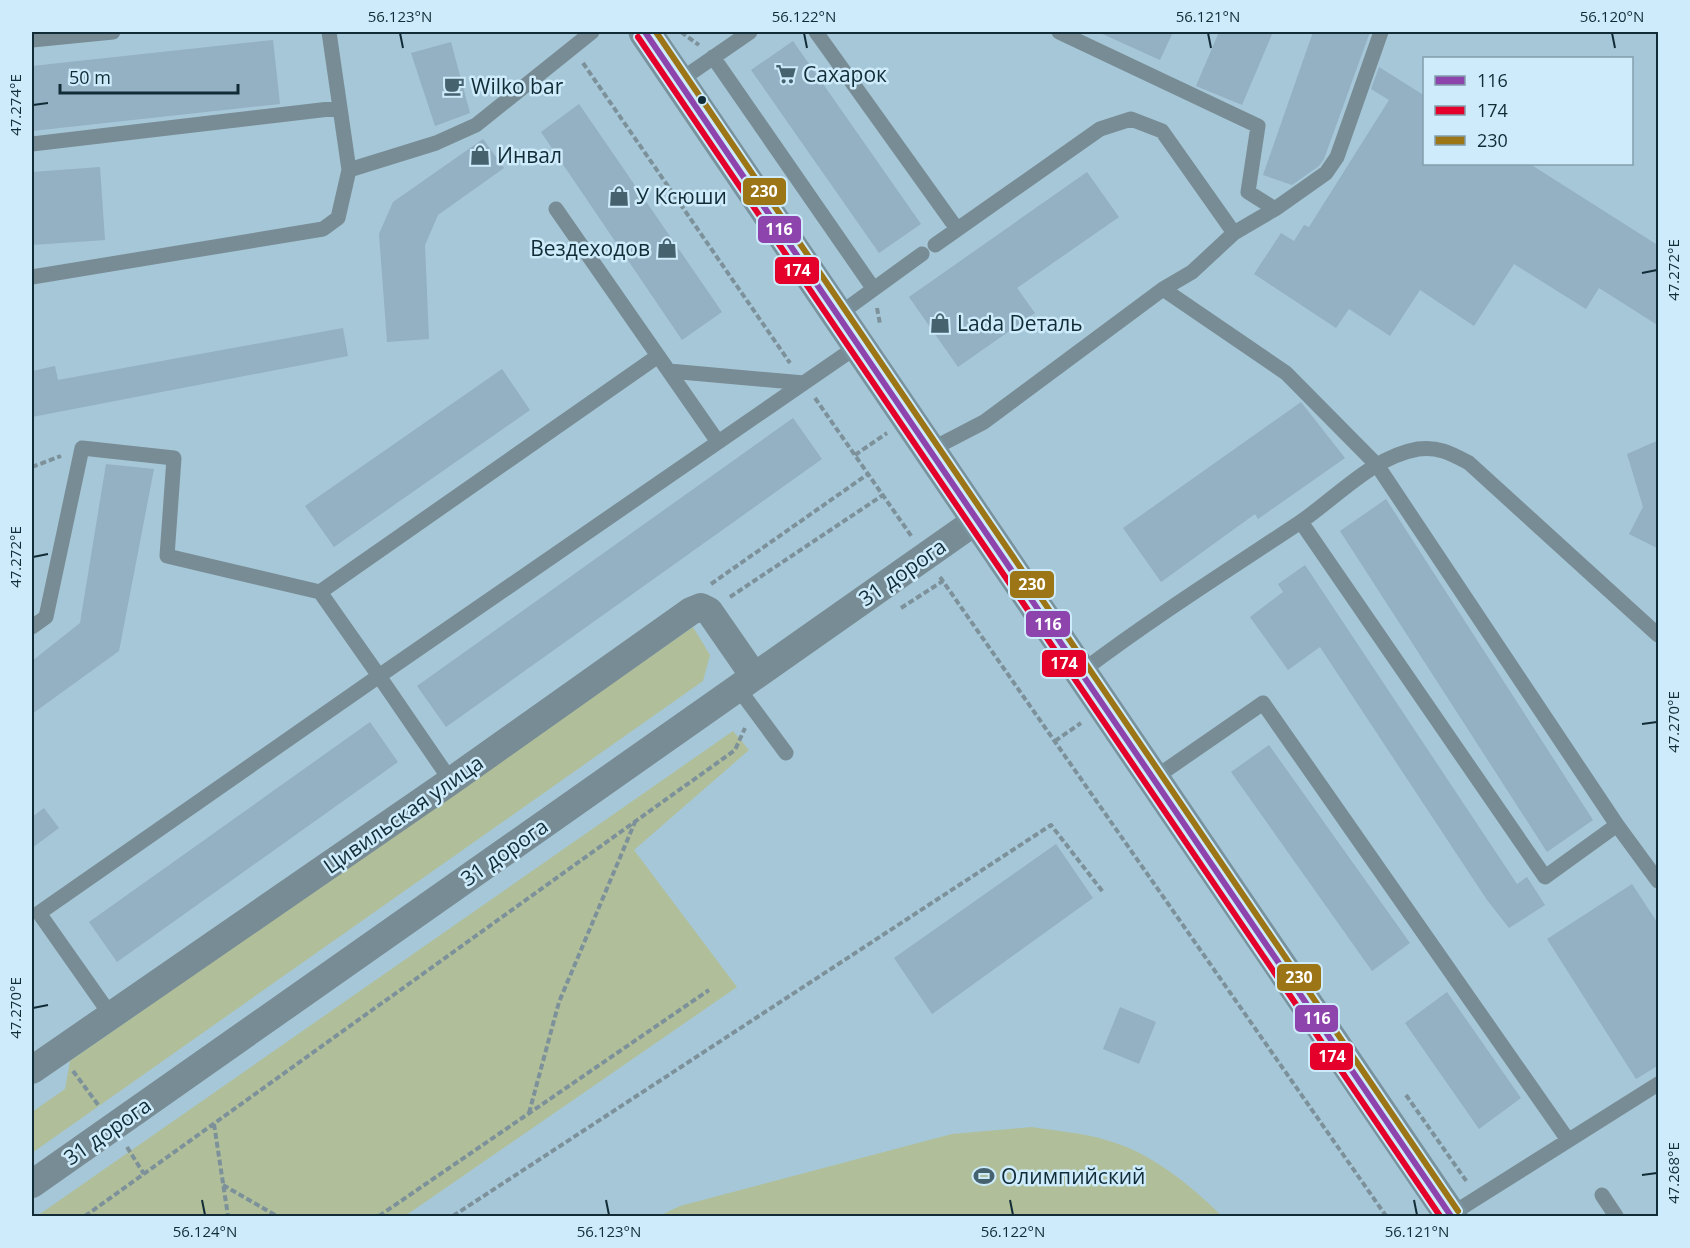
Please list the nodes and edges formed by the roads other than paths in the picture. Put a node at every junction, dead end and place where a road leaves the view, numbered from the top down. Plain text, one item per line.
1 (103, 32) edge
2 (329, 32) edge
3 (592, 32) edge
4 (645, 32) edge
5 (750, 32) edge
6 (816, 32) edge
7 (1059, 32) edge
8 (1381, 32) edge
9 (32, 40) edge
10 (713, 57) junction
11 (680, 81) junction
12 (338, 108) junction
13 (32, 144) edge
14 (349, 170) junction
15 (556, 209) dead end
16 (1275, 209) junction
17 (957, 229) junction
18 (1234, 233) junction
19 (935, 244) dead end
20 (922, 254) dead end
21 (32, 277) edge
22 (873, 288) junction
23 (1162, 289) junction
24 (838, 315) junction
25 (859, 345) junction
26 (658, 356) junction
27 (669, 371) junction
28 (804, 383) junction
29 (718, 442) junction
30 (930, 450) junction
31 (1377, 465) junction
32 (977, 520) junction
33 (1301, 522) junction
34 (320, 592) junction
35 (32, 627) edge
36 (1659, 635) edge
37 (1081, 672) junction
38 (378, 676) junction
39 (748, 691) junction
40 (786, 753) dead end
41 (1153, 779) junction
42 (452, 781) junction
43 (1617, 825) junction
44 (1659, 881) edge
45 (35, 912) edge
46 (110, 1014) junction
47 (32, 1070) edge
48 (1659, 1084) edge
49 (1568, 1140) junction
50 (32, 1184) edge
51 (1602, 1195) dead end
52 (1450, 1216) edge
53 (1616, 1216) edge

1 - 9 lane
2 - 12 lane
3 - 14 lane
4 - 11 street
5 - 10 lane
6 - 17 lane
7 - 16 lane
8 - 16 lane
10 - 11 lane
10 - 22 lane
11 - 24 street
12 - 13 lane
12 - 14 lane
14 - 21 lane
15 - 26 lane
16 - 18 lane
17 - 18 lane
17 - 19 lane
18 - 23 lane
20 - 22 lane
22 - 24 lane
23 - 30 lane
23 - 31 lane
24 - 25 street
25 - 28 lane
25 - 30 street
26 - 27 lane
26 - 34 lane
27 - 28 lane
27 - 29 lane
28 - 29 lane
29 - 38 lane
30 - 32 street
31 - 33 lane
31 - 36 lane
31 - 43 lane
32 - 37 street
32 - 39 street, 31 дорога
33 - 37 lane
33 - 43 lane
34 - 35 lane
34 - 38 lane
37 - 41 street
38 - 42 lane
38 - 45 lane
39 - 40 lane
39 - 42 street, Цивильская улица
39 - 50 street, 31 дорога
41 - 49 lane
41 - 52 street
42 - 46 street, Цивильская улица
43 - 44 lane
45 - 46 lane
46 - 47 street, Цивильская улица
48 - 49 lane
49 - 52 lane
51 - 53 lane

